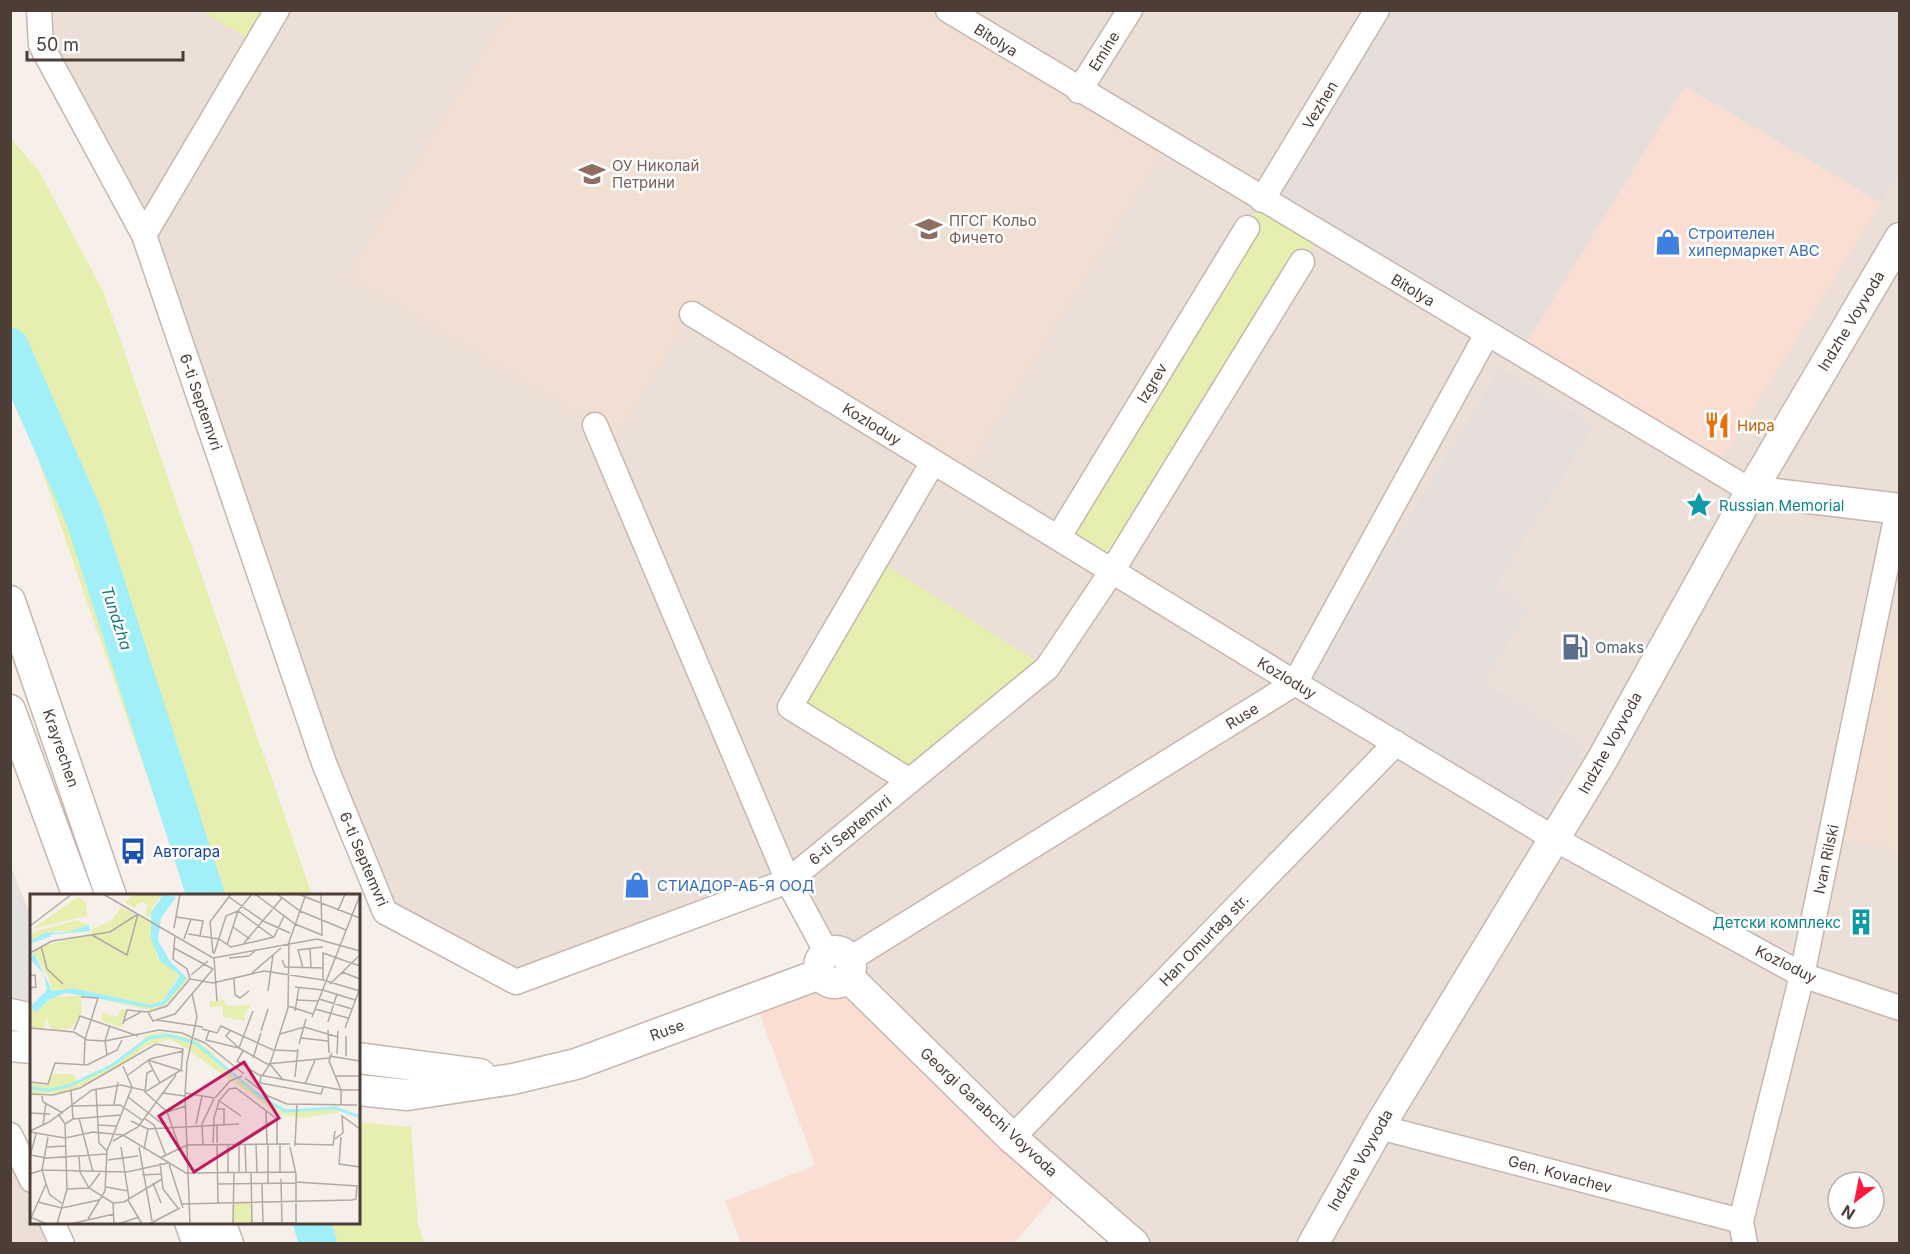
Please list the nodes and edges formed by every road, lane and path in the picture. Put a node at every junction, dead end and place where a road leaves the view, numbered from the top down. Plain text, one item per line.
1 (277, 10) edge
2 (948, 10) edge
3 (1130, 10) edge
4 (1377, 10) edge
5 (39, 11) edge
6 (1079, 91) junction
7 (1262, 200) junction
8 (1247, 228) dead end
9 (144, 235) junction
10 (1899, 238) edge
11 (1302, 262) dead end
12 (692, 314) dead end
13 (1487, 334) junction
14 (595, 425) dead end
15 (933, 462) junction
16 (1750, 491) junction
17 (1899, 509) edge
18 (1058, 538) junction
19 (1112, 571) junction
20 (10, 601) edge
21 (1295, 683) junction
22 (10, 710) edge
23 (1396, 743) junction
24 (910, 781) junction
25 (1556, 839) junction
26 (788, 880) junction
27 (77, 894) edge
28 (110, 894) edge
29 (836, 966) junction
30 (1802, 975) junction
31 (1899, 1008) edge
32 (10, 1014) edge
33 (30, 1019) edge
34 (30, 1020) edge
35 (10, 1022) edge
36 (10, 1046) edge
37 (30, 1048) edge
38 (360, 1058) edge
39 (513, 1079) junction
40 (360, 1090) edge
41 (1379, 1127) junction
42 (10, 1135) edge
43 (1012, 1138) junction
44 (30, 1176) edge
45 (53, 1224) edge
46 (191, 1224) edge
47 (221, 1224) edge
48 (1743, 1232) edge
49 (62, 1244) edge
50 (198, 1244) edge
51 (228, 1244) edge
52 (1134, 1244) edge
53 (1312, 1244) edge

1 - 9 street
2 - 6 street, Bitolya
3 - 6 street, Emine
4 - 7 street, Vezhen
5 - 9 street, 6-ti Septemvri
6 - 7 street, Bitolya
7 - 13 street, Bitolya
8 - 18 street, Izgrev
9 - 26 street, 6-ti Septemvri
10 - 16 street, Indzhe Voyvoda
11 - 19 street
12 - 15 street, Kozloduy
13 - 16 street, Bitolya
13 - 21 street, Ruse
14 - 26 street
15 - 18 street, Kozloduy
15 - 24 street
16 - 17 street, Bitolya
16 - 25 street, Indzhe Voyvoda
17 - 30 street, Ivan Rilski
18 - 19 street, Kozloduy
19 - 21 street, Kozloduy
19 - 24 street, 6-ti Septemvri
20 - 28 street, Krayrechen
21 - 23 street, Kozloduy
21 - 29 street, Ruse
22 - 27 street
23 - 25 street, Kozloduy
23 - 43 street, Han Omurtag str.
24 - 26 street, 6-ti Septemvri
25 - 30 street, Kozloduy
25 - 41 street, Indzhe Voyvoda
26 - 29 street
29 - 39 street, Ruse
29 - 43 street, Georgi Garabchi Voyvoda
30 - 31 street, Kozloduy
30 - 48 street, Ivan Rilski
32 - 33 street
34 - 35 street
36 - 37 street
38 - 39 street
39 - 40 street, Ruse
41 - 48 street, Gen. Kovachev
41 - 53 street, Indzhe Voyvoda
42 - 44 street
43 - 52 street, Georgi Garabchi Voyvoda
45 - 49 street
46 - 50 street
47 - 51 street

